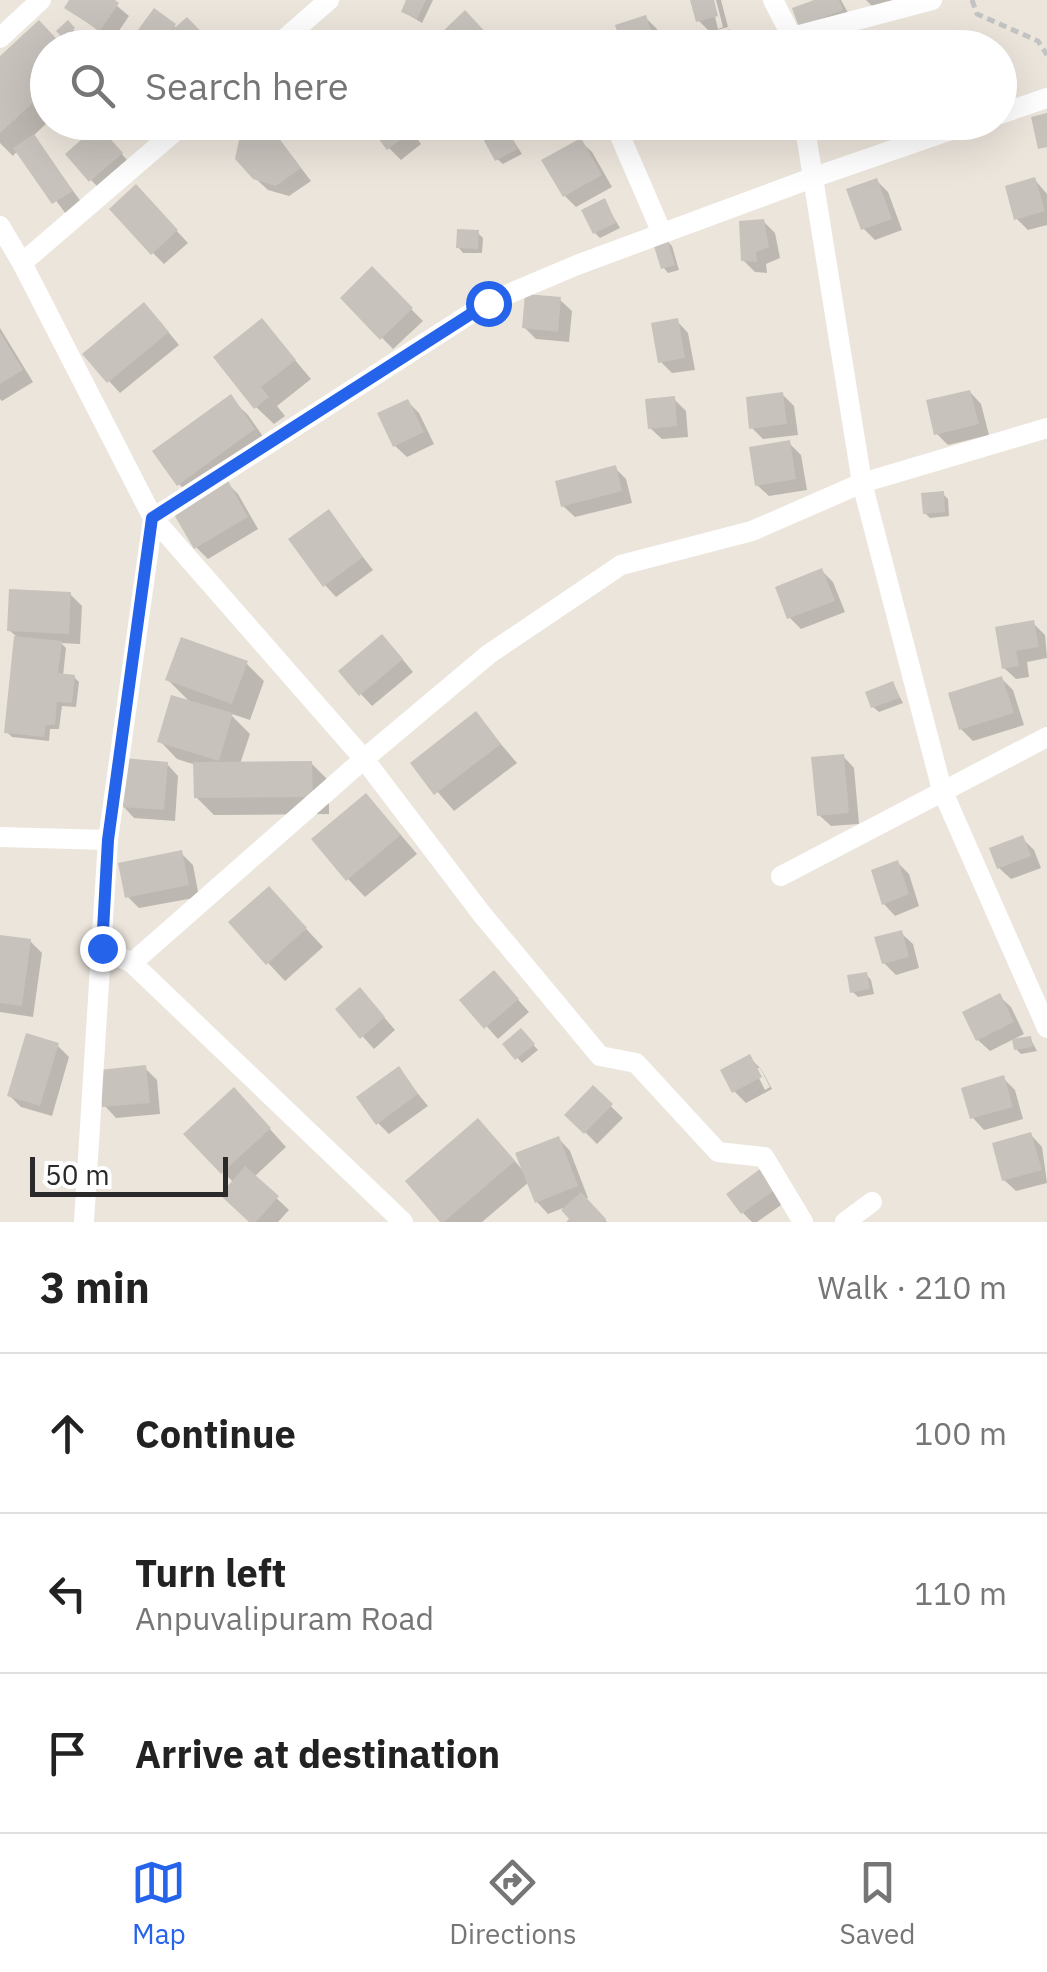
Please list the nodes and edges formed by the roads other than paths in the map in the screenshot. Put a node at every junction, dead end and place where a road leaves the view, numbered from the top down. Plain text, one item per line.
1 (41, 0) edge
2 (329, 0) edge
3 (773, 0) edge
4 (932, 0) edge
5 (295, 30) edge
6 (787, 30) edge
7 (833, 30) edge
8 (0, 38) edge
9 (1047, 98) edge
10 (1017, 108) edge
11 (165, 140) edge
12 (622, 140) edge
13 (807, 140) edge
14 (922, 140) edge
15 (812, 178) junction
16 (0, 226) edge
17 (662, 233) junction
18 (22, 263) junction
19 (1047, 428) edge
20 (862, 483) junction
21 (152, 518) junction
22 (1047, 737) edge
23 (364, 759) junction
24 (942, 790) junction
25 (0, 837) edge
26 (108, 840) junction
27 (780, 876) dead end
28 (102, 948) junction
29 (132, 963) junction
30 (1047, 1028) edge
31 (872, 1202) dead end
32 (84, 1222) edge
33 (403, 1222) edge
34 (802, 1222) edge
35 (844, 1222) edge

1 - 8 street
2 - 5 street
3 - 6 street
4 - 7 street
9 - 10 street
11 - 18 street
12 - 17 street
13 - 15 street
14 - 15 street
15 - 17 street
15 - 20 street
16 - 18 street
17 - 21 street
18 - 21 street
19 - 20 street
20 - 23 street
20 - 24 street
21 - 23 street
21 - 26 street
22 - 24 street
23 - 29 street
23 - 34 street
24 - 27 street
24 - 30 street
25 - 26 street
26 - 28 street
28 - 29 street
28 - 32 street
29 - 33 street
31 - 35 street

